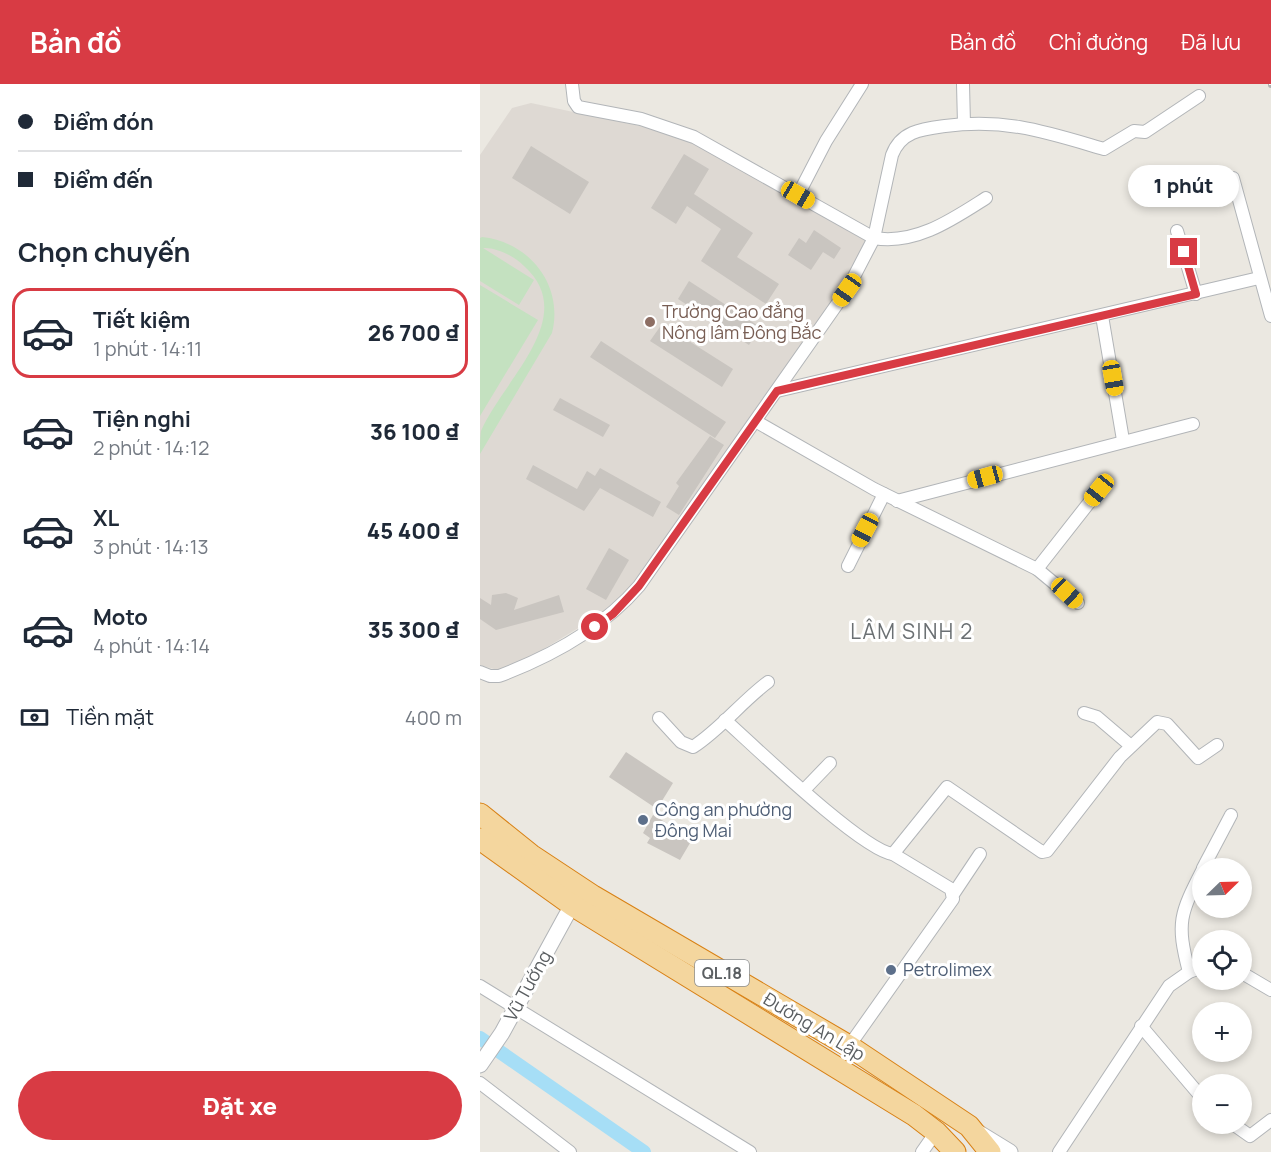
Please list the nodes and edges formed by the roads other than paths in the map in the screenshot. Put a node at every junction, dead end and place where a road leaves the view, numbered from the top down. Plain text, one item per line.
1 (572, 84) edge
2 (862, 84) edge
3 (963, 84) edge
4 (1199, 96) dead end
5 (964, 124) junction
6 (1233, 178) dead end
7 (798, 195) junction
8 (986, 198) dead end
9 (1177, 231) dead end
10 (874, 238) junction
11 (1259, 278) junction
12 (1196, 294) junction
13 (1102, 316) junction
14 (1271, 316) edge
15 (777, 391) junction
16 (756, 422) junction
17 (1193, 424) dead end
18 (1123, 440) junction
19 (1099, 490) dead end
20 (884, 494) junction
21 (897, 501) junction
22 (848, 566) dead end
23 (1037, 569) junction
24 (1078, 603) dead end
25 (480, 672) edge
26 (768, 682) dead end
27 (1084, 713) dead end
28 (659, 718) dead end
29 (725, 720) junction
30 (1217, 745) dead end
31 (1131, 746) junction
32 (830, 763) dead end
33 (804, 790) junction
34 (480, 814) edge
35 (1231, 815) dead end
36 (480, 839) edge
37 (893, 854) junction
38 (980, 854) dead end
39 (1209, 858) edge
40 (1192, 890) edge
41 (954, 893) junction
42 (572, 905) junction
43 (1192, 971) edge
44 (1189, 972) junction
45 (1252, 979) edge
46 (480, 986) edge
47 (1271, 990) edge
48 (516, 1008) junction
49 (1141, 1026) junction
50 (849, 1046) junction
51 (482, 1062) edge
52 (480, 1083) edge
53 (1192, 1086) edge
54 (1271, 1120) edge
55 (969, 1126) junction
56 (1247, 1134) edge
57 (946, 1142) edge
58 (570, 1152) edge
59 (750, 1152) edge
60 (922, 1152) edge
61 (990, 1152) edge
62 (1010, 1152) edge
63 (1059, 1152) edge

1 - 7 street
2 - 7 street
3 - 5 street
4 - 5 street
5 - 10 street
6 - 11 street
7 - 10 street
8 - 10 street
9 - 12 street
10 - 15 street
11 - 12 street
11 - 14 street
12 - 13 street
13 - 15 street
13 - 18 street
15 - 16 street
16 - 20 street
16 - 25 street
17 - 18 street
18 - 21 street
19 - 23 street
20 - 21 street
20 - 22 street
21 - 23 street
23 - 24 street
26 - 29 street
27 - 31 street
28 - 29 street
29 - 33 street
30 - 31 street
31 - 37 street
32 - 33 street
33 - 37 street
34 - 50 highway, Đường An Lập / QL.18
35 - 39 street
36 - 42 highway, Đường An Lập / QL.18
37 - 41 street
38 - 41 street
40 - 44 street
41 - 50 street
42 - 48 street, Vũ Tướng
42 - 57 highway, Đường An Lập / QL.18
43 - 44 street
44 - 49 street
45 - 47 street
46 - 48 street
48 - 51 street, Vũ Tướng
48 - 59 street
49 - 53 street
49 - 63 street
50 - 55 highway, Đường An Lập / QL.18
52 - 58 street
54 - 56 street
55 - 57 highway
55 - 61 highway, Đường An Lập / QL.18
55 - 62 street
57 - 60 street

